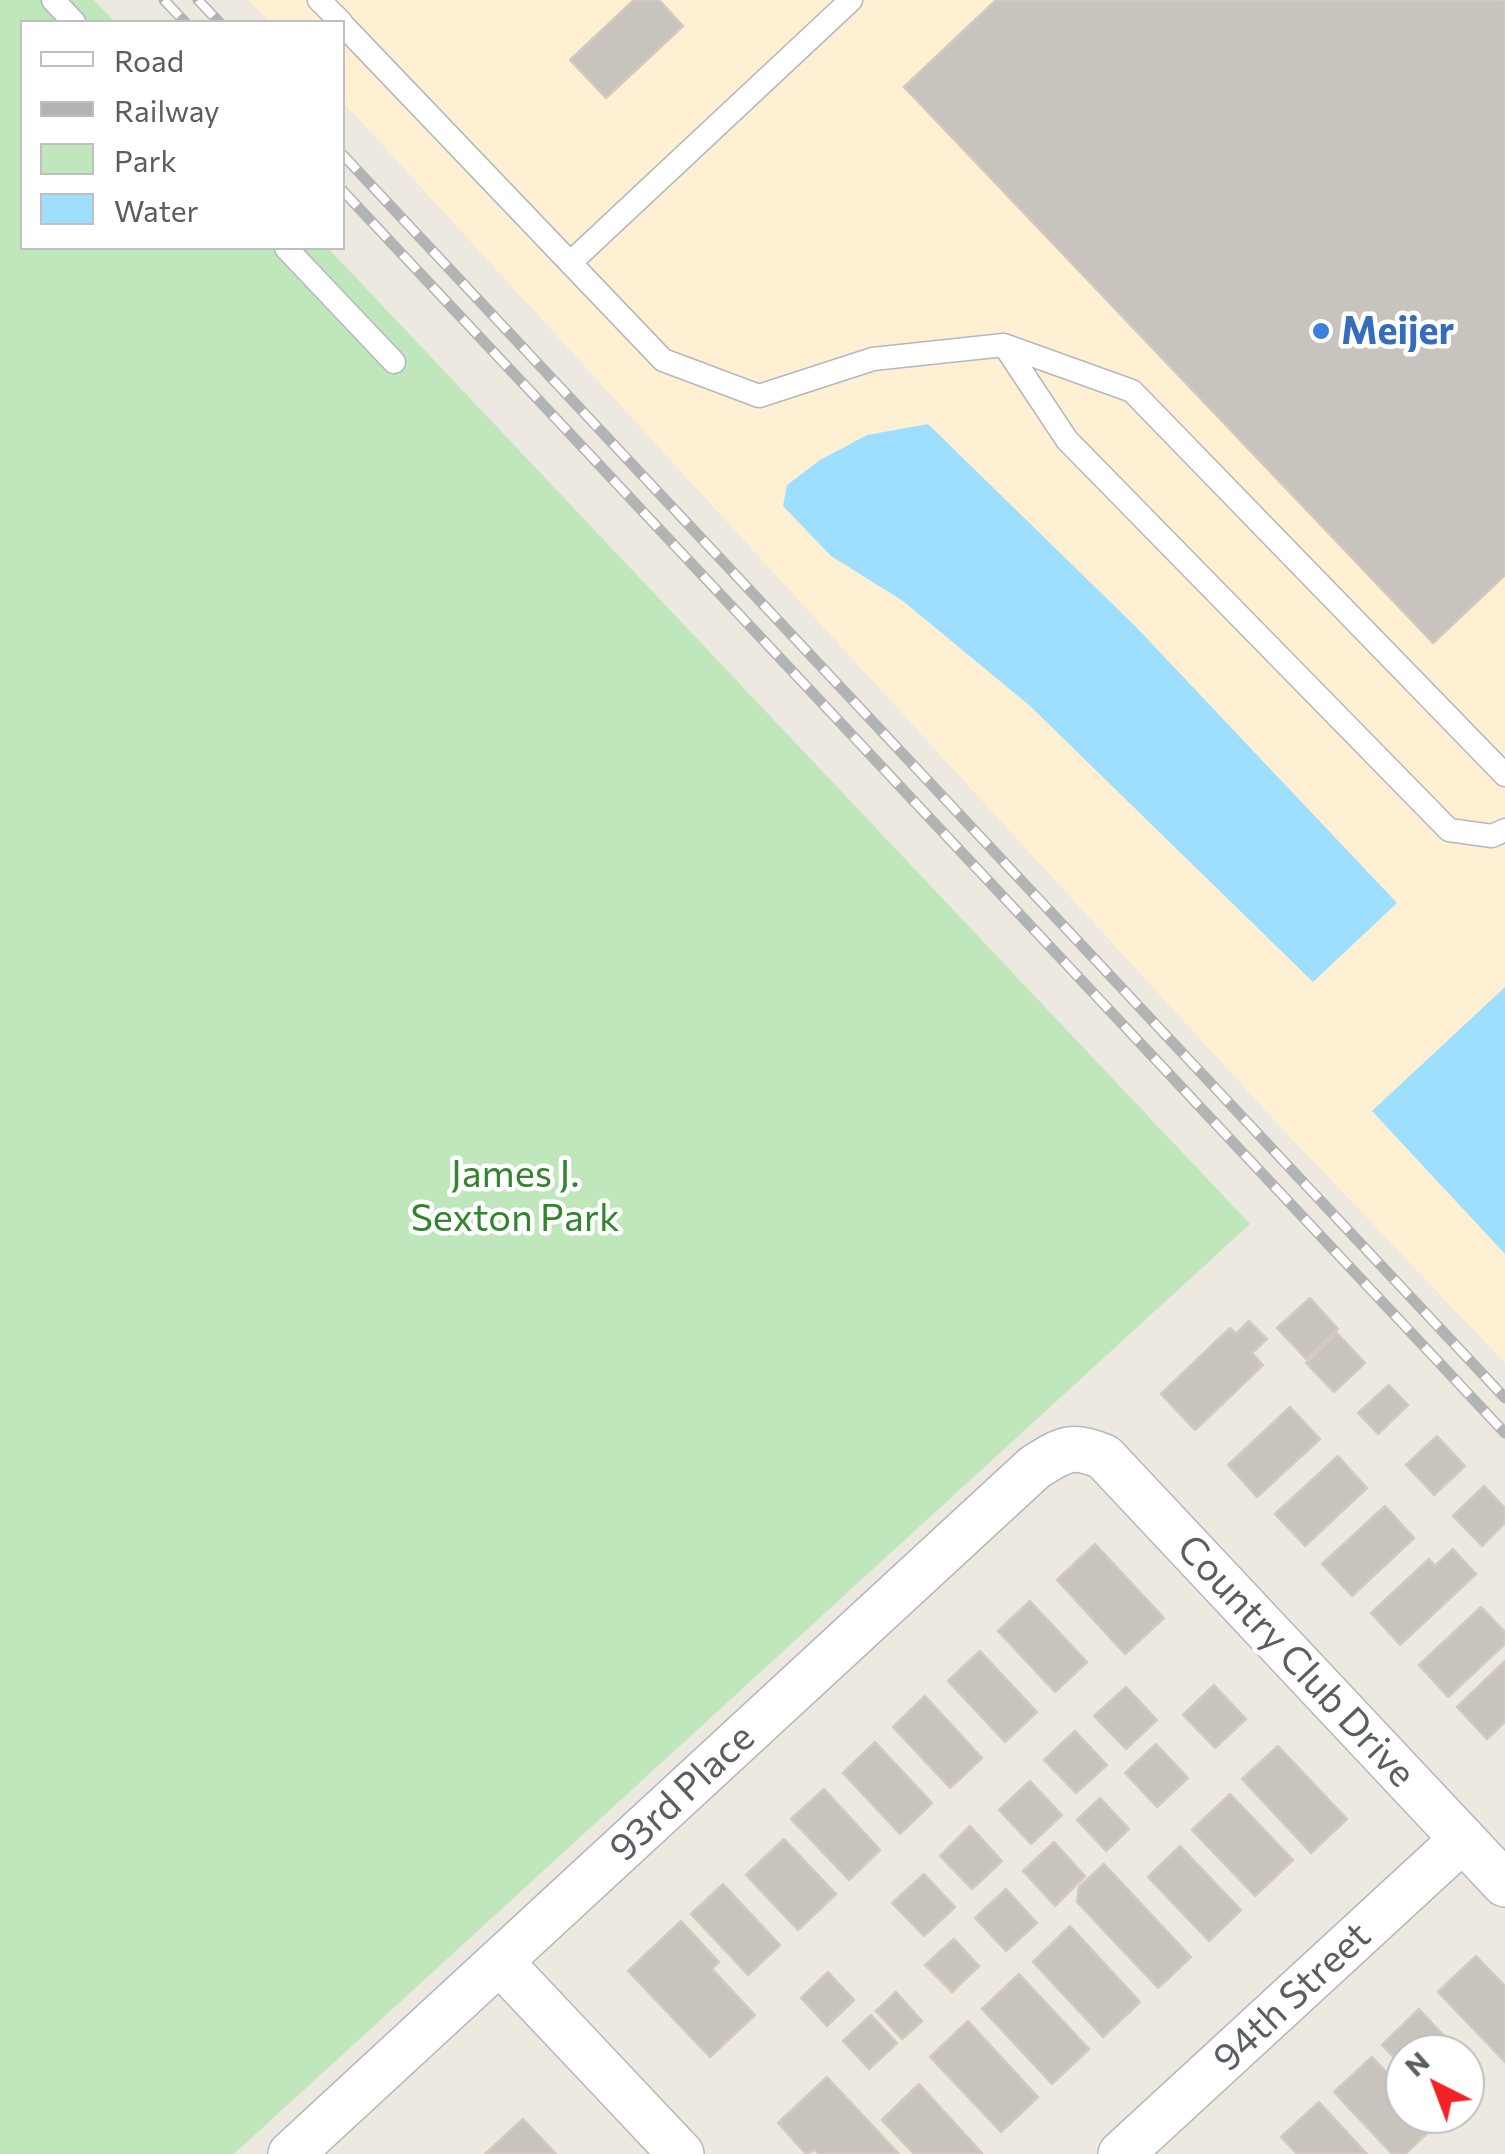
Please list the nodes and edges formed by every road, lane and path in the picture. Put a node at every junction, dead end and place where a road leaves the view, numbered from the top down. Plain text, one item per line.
1 (53, 0) edge
2 (320, 0) edge
3 (852, 0) edge
4 (72, 20) edge
5 (339, 20) edge
6 (345, 26) edge
7 (288, 250) edge
8 (570, 262) junction
9 (1004, 346) junction
10 (394, 362) dead end
11 (1505, 775) edge
12 (1505, 830) edge
13 (1082, 1447) joint
14 (1463, 1839) junction
15 (1505, 1884) edge
16 (500, 1962) junction
17 (291, 2154) edge
18 (681, 2154) edge
19 (1120, 2154) edge

1 - 4 lane
2 - 5 lane
3 - 8 lane
6 - 8 lane
7 - 10 lane
8 - 9 lane
9 - 11 lane
9 - 12 lane
13 - 14 street, Country Club Drive
13 - 16 street, 93rd Place
14 - 15 street, Country Club Drive
14 - 19 street, 94th Street
16 - 17 street, 93rd Place
16 - 18 street

